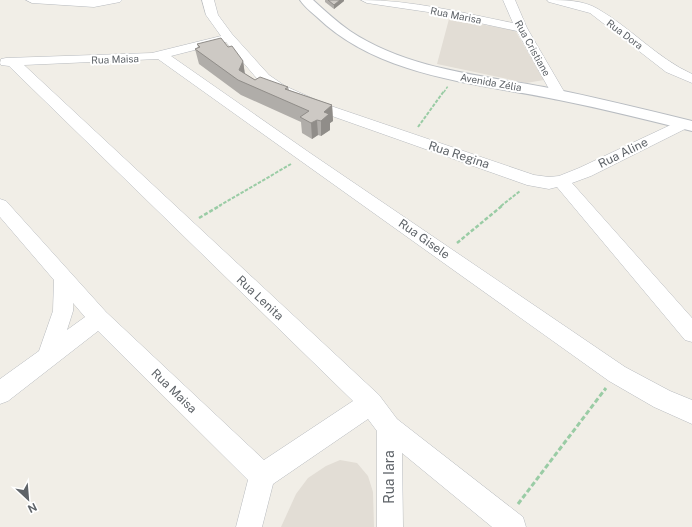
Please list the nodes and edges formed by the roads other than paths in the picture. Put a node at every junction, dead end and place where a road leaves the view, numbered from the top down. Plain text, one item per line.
1 (32, 0) edge
2 (116, 0) edge
3 (208, 0) edge
4 (306, 0) edge
5 (367, 0) edge
6 (509, 0) edge
7 (552, 0) edge
8 (521, 28) junction
9 (228, 38) junction
10 (162, 56) junction
11 (6, 62) edge
12 (692, 79) edge
13 (559, 95) junction
14 (688, 125) edge
15 (561, 181) junction
16 (0, 205) edge
17 (64, 280) junction
18 (99, 318) junction
19 (692, 333) edge
20 (46, 358) junction
21 (0, 393) edge
22 (371, 403) junction
23 (692, 412) edge
24 (389, 427) junction
25 (262, 476) junction
26 (509, 524) edge
27 (249, 527) edge
28 (390, 527) edge

1 - 2 street
3 - 9 street, Rua Regina
4 - 13 main road, Avenida Zélia
5 - 8 street, Rua Marisa
6 - 8 street, Rua Cristiane
7 - 12 street, Rua Dora
8 - 13 street, Rua Cristiane
9 - 10 street, Rua Maisa
9 - 15 street, Rua Regina
10 - 11 street, Rua Maisa
10 - 23 street, Rua Gisele
11 - 22 street, Rua Lenita
13 - 14 main road, Avenida Zélia
14 - 15 street, Rua Aline
15 - 19 street
16 - 17 street, Rua Maisa
17 - 18 street, Rua Maisa
17 - 20 street
18 - 20 street
18 - 25 street, Rua Maisa
20 - 21 street
22 - 24 street, Rua Lenita
22 - 25 street
24 - 26 street, Rua Lenita
24 - 28 street, Rua Iara
25 - 27 street

